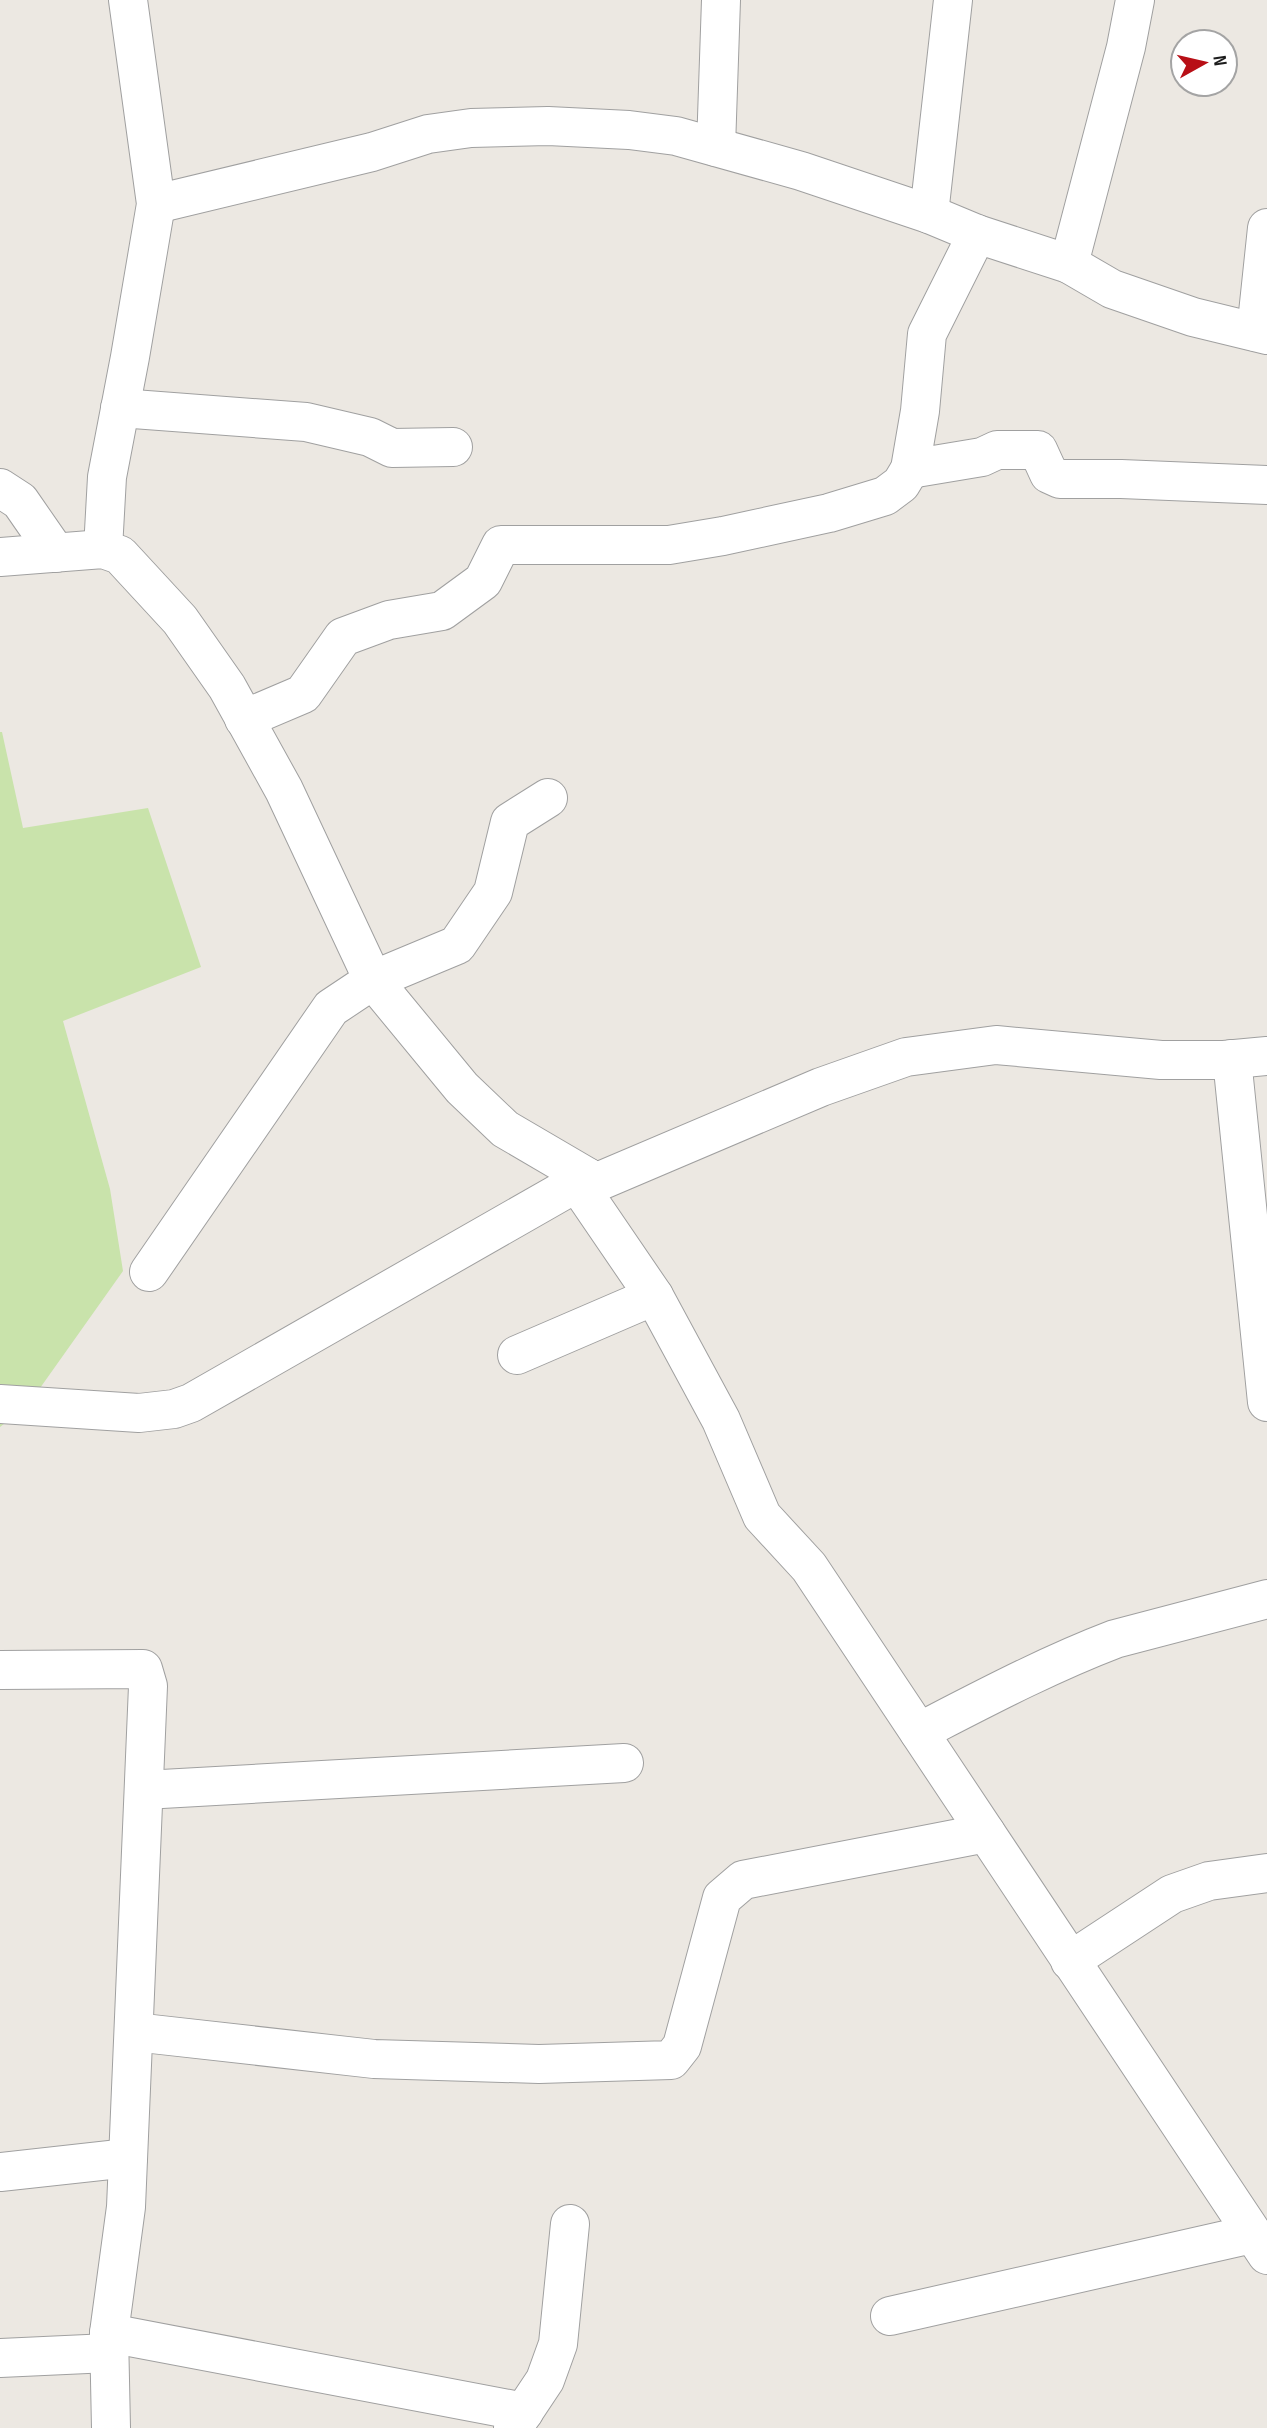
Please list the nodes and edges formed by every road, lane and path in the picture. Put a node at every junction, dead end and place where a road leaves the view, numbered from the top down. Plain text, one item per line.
1 (128, 0) edge
2 (720, 0) edge
3 (953, 0) edge
4 (1135, 0) edge
5 (716, 147) junction
6 (156, 204) junction
7 (929, 214) junction
8 (1267, 228) edge
9 (977, 234) junction
10 (1069, 264) junction
11 (1261, 333) edge
12 (120, 408) junction
13 (453, 447) dead end
14 (910, 469) junction
15 (1267, 485) edge
16 (0, 488) edge
17 (103, 549) junction
18 (56, 553) junction
19 (0, 557) edge
20 (244, 719) junction
21 (548, 798) dead end
22 (373, 979) junction
23 (1249, 1058) edge
24 (584, 1183) junction
25 (149, 1272) dead end
26 (654, 1296) junction
27 (517, 1355) dead end
28 (1267, 1402) edge
29 (0, 1404) edge
30 (1267, 1599) edge
31 (0, 1670) edge
32 (919, 1732) junction
33 (624, 1763) dead end
34 (144, 1790) junction
35 (986, 1833) junction
36 (1267, 1873) edge
37 (1070, 1961) junction
38 (134, 2032) junction
39 (128, 2158) junction
40 (0, 2172) edge
41 (570, 2224) dead end
42 (1260, 2245) edge
43 (890, 2316) dead end
44 (109, 2343) junction
45 (0, 2358) edge
46 (519, 2420) edge
47 (111, 2428) edge

1 - 6 street
2 - 5 street
3 - 7 street
4 - 10 street
5 - 6 street
5 - 7 street
6 - 12 street
7 - 9 street
8 - 11 street
9 - 10 street
9 - 14 street
10 - 11 street
12 - 13 street
12 - 17 street
14 - 15 street
14 - 20 street
16 - 18 street
17 - 18 street
17 - 20 street
18 - 19 street
20 - 22 street
21 - 22 street
22 - 24 street
22 - 25 street
23 - 24 street
23 - 28 street
24 - 26 street
24 - 29 street
26 - 27 street
26 - 32 street
30 - 32 street
31 - 34 street
32 - 35 street
33 - 34 street
34 - 38 street
35 - 37 street
35 - 38 street
36 - 37 street
37 - 42 street
38 - 39 street
39 - 40 street
39 - 44 street
41 - 46 street
42 - 43 street
44 - 45 street
44 - 46 street
44 - 47 street

